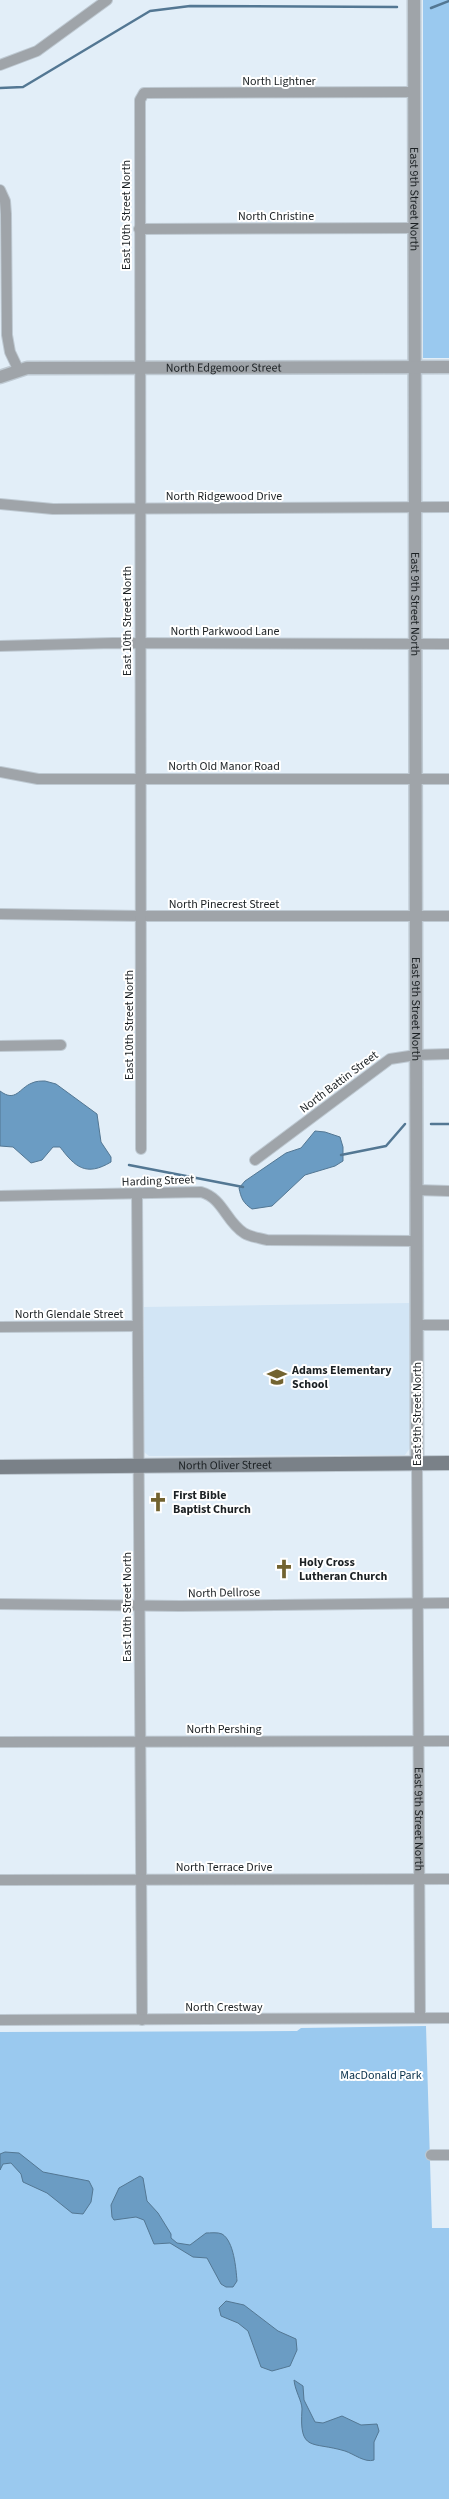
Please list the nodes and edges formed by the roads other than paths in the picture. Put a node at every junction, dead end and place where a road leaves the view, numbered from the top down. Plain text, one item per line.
1 (107, 0) edge
2 (414, 0) edge
3 (0, 65) edge
4 (414, 92) junction
5 (144, 93) joint
6 (0, 190) edge
7 (414, 228) junction
8 (139, 229) junction
9 (415, 367) junction
10 (449, 367) edge
11 (139, 368) junction
12 (19, 371) junction
13 (0, 377) edge
14 (0, 504) edge
15 (415, 508) junction
16 (449, 508) edge
17 (139, 509) junction
18 (140, 644) junction
19 (415, 644) junction
20 (449, 644) edge
21 (0, 646) edge
22 (0, 772) edge
23 (141, 779) junction
24 (416, 779) junction
25 (449, 779) edge
26 (0, 914) edge
27 (142, 916) junction
28 (416, 916) junction
29 (449, 916) edge
30 (0, 1046) edge
31 (61, 1046) dead end
32 (416, 1054) junction
33 (449, 1054) edge
34 (142, 1149) dead end
35 (255, 1160) dead end
36 (416, 1190) junction
37 (449, 1190) edge
38 (137, 1194) junction
39 (0, 1196) edge
40 (416, 1241) junction
41 (417, 1325) junction
42 (449, 1325) edge
43 (137, 1326) junction
44 (0, 1327) edge
45 (417, 1463) junction
46 (449, 1463) edge
47 (138, 1465) junction
48 (0, 1467) edge
49 (418, 1603) junction
50 (449, 1603) edge
51 (0, 1604) edge
52 (139, 1605) junction
53 (419, 1741) junction
54 (449, 1741) edge
55 (0, 1742) edge
56 (141, 1742) junction
57 (420, 1879) junction
58 (449, 1879) edge
59 (0, 1880) edge
60 (141, 1880) junction
61 (420, 2018) junction
62 (449, 2018) edge
63 (0, 2020) edge
64 (142, 2020) junction
65 (431, 2155) dead end
66 (449, 2155) edge

1 - 3 street
2 - 4 street, East 9th Street North
4 - 5 street, North Lightner
4 - 7 street, East 9th Street North
5 - 8 street, East 10th Street North
6 - 12 street
7 - 8 street, North Christine
7 - 9 street, East 9th Street North
8 - 11 street, East 10th Street North
9 - 10 street, North Edgemoor Street
9 - 11 street, North Edgemoor Street
9 - 15 street, East 9th Street North
11 - 12 street, North Edgemoor Street
11 - 17 street, East 10th Street North
12 - 13 street, North Edgemoor Street
14 - 17 street, North Ridgewood Drive
15 - 16 street, North Ridgewood Drive
15 - 17 street, North Ridgewood Drive
15 - 19 street, East 9th Street North
17 - 18 street, East 10th Street North
18 - 19 street, North Parkwood Lane
18 - 21 street, North Parkwood Lane
18 - 23 street, East 10th Street North
19 - 20 street, North Parkwood Lane
19 - 24 street, East 9th Street North
22 - 23 street, North Old Manor Road
23 - 24 street, North Old Manor Road
23 - 27 street, East 10th Street North
24 - 25 street, North Old Manor Road
24 - 28 street, East 9th Street North
26 - 27 street, North Pinecrest Street
27 - 28 street, North Pinecrest Street
27 - 34 street, East 10th Street North
28 - 29 street, North Pinecrest Street
28 - 32 street, East 9th Street North
30 - 31 street
32 - 33 street, North Battin Street
32 - 35 street, North Battin Street
32 - 36 street, East 9th Street North
36 - 37 street
36 - 40 street, East 9th Street North
38 - 39 street, Harding Street
38 - 40 street, Harding Street
38 - 43 street, East 10th Street North
40 - 41 street, East 9th Street North
41 - 42 street
41 - 45 street, East 9th Street North
43 - 44 street, North Glendale Street
43 - 47 street, East 10th Street North
45 - 46 main road, North Oliver Street
45 - 47 main road, North Oliver Street
45 - 49 street, East 9th Street North
47 - 48 main road, North Oliver Street
47 - 52 street, East 10th Street North
49 - 50 street, North Dellrose
49 - 52 street, North Dellrose
49 - 53 street, East 9th Street North
51 - 52 street, North Dellrose
52 - 56 street, East 10th Street North
53 - 54 street, North Pershing
53 - 56 street, North Pershing
53 - 57 street, East 9th Street North
55 - 56 street, North Pershing
56 - 60 street, East 10th Street North
57 - 58 street, North Terrace Drive
57 - 60 street, North Terrace Drive
57 - 61 street, East 9th Street North
59 - 60 street, North Terrace Drive
60 - 64 street, East 10th Street North
61 - 62 street, North Crestway
61 - 64 street, North Crestway
63 - 64 street, North Crestway
65 - 66 street

